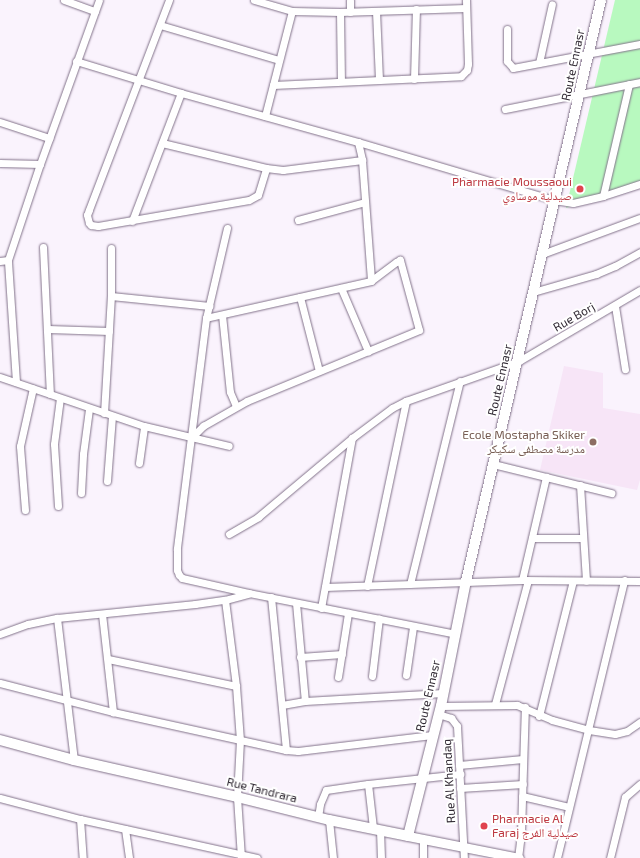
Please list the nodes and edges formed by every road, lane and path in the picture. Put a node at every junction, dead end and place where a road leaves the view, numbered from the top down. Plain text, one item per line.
1 (64, 0) edge
2 (99, 0) edge
3 (170, 0) edge
4 (254, 0) edge
5 (350, 0) edge
6 (466, 0) edge
7 (601, 0) edge
8 (270, 2) edge
9 (552, 4) dead end
10 (466, 8) junction
11 (416, 9) junction
12 (95, 11) junction
13 (292, 11) junction
14 (376, 11) junction
15 (340, 12) junction
16 (350, 12) junction
17 (160, 25) junction
18 (507, 29) dead end
19 (640, 44) edge
20 (588, 54) junction
21 (280, 60) junction
22 (76, 61) junction
23 (539, 63) junction
24 (379, 79) junction
25 (414, 79) junction
26 (139, 80) junction
27 (341, 81) junction
28 (640, 82) edge
29 (629, 84) junction
30 (273, 85) junction
31 (181, 93) junction
32 (581, 94) junction
33 (505, 109) dead end
34 (265, 116) junction
35 (0, 122) edge
36 (9, 125) junction
37 (0, 126) edge
38 (49, 138) junction
39 (358, 142) junction
40 (162, 143) junction
41 (362, 160) junction
42 (0, 163) edge
43 (40, 164) junction
44 (266, 168) junction
45 (640, 184) edge
46 (603, 196) junction
47 (554, 200) junction
48 (365, 202) junction
49 (640, 218) edge
50 (298, 220) dead end
51 (132, 221) junction
52 (227, 228) dead end
53 (43, 247) dead end
54 (111, 248) dead end
55 (640, 252) edge
56 (542, 254) junction
57 (8, 260) junction
58 (0, 261) edge
59 (372, 281) junction
60 (340, 288) junction
61 (640, 290) edge
62 (533, 292) junction
63 (111, 296) junction
64 (300, 297) junction
65 (209, 306) junction
66 (615, 306) junction
67 (222, 314) junction
68 (206, 318) junction
69 (48, 329) junction
70 (109, 332) junction
71 (368, 351) junction
72 (518, 361) junction
73 (625, 369) dead end
74 (319, 371) junction
75 (0, 377) edge
76 (460, 381) junction
77 (16, 382) junction
78 (33, 388) junction
79 (50, 394) junction
80 (60, 398) junction
81 (406, 401) junction
82 (236, 406) junction
83 (89, 409) junction
84 (104, 413) junction
85 (112, 416) junction
86 (144, 426) junction
87 (192, 437) junction
88 (352, 438) junction
89 (229, 446) dead end
90 (139, 463) dead end
91 (493, 464) junction
92 (546, 477) junction
93 (107, 481) dead end
94 (580, 485) junction
95 (81, 493) dead end
96 (611, 493) dead end
97 (58, 506) dead end
98 (25, 510) dead end
99 (229, 534) dead end
100 (532, 538) junction
101 (583, 538) junction
102 (525, 580) junction
103 (624, 580) junction
104 (466, 581) junction
105 (573, 581) junction
106 (586, 581) junction
107 (640, 581) edge
108 (410, 584) junction
109 (367, 586) junction
110 (325, 587) junction
111 (249, 593) junction
112 (271, 597) junction
113 (224, 600) junction
114 (296, 603) junction
115 (321, 608) junction
116 (348, 613) junction
117 (102, 614) junction
118 (57, 618) junction
119 (379, 618) junction
120 (413, 626) junction
121 (0, 634) edge
122 (456, 634) junction
123 (342, 654) junction
124 (300, 657) junction
125 (108, 659) junction
126 (406, 675) dead end
127 (372, 676) dead end
128 (338, 677) dead end
129 (0, 682) edge
130 (236, 686) junction
131 (443, 692) junction
132 (67, 700) junction
133 (305, 701) junction
134 (495, 704) junction
135 (282, 705) junction
136 (525, 707) junction
137 (439, 710) junction
138 (113, 712) junction
139 (539, 716) junction
140 (640, 722) edge
141 (589, 730) junction
142 (432, 735) junction
143 (0, 740) edge
144 (240, 740) junction
145 (286, 750) junction
146 (522, 759) junction
147 (74, 760) junction
148 (459, 764) junction
149 (460, 774) junction
150 (421, 778) junction
151 (368, 784) junction
152 (523, 784) junction
153 (640, 784) edge
154 (460, 788) junction
155 (522, 796) junction
156 (237, 797) junction
157 (0, 798) edge
158 (570, 807) junction
159 (318, 817) junction
160 (80, 819) junction
161 (329, 820) junction
162 (125, 829) junction
163 (376, 829) junction
164 (408, 836) junction
165 (423, 840) junction
166 (463, 847) junction
167 (241, 857) edge
168 (83, 858) edge
169 (129, 858) edge
170 (257, 858) edge
171 (333, 858) edge
172 (381, 858) edge
173 (423, 858) edge
174 (464, 858) edge
175 (518, 858) edge
176 (557, 858) edge
177 (610, 858) edge

1 - 12 street
2 - 12 street
3 - 17 street
4 - 8 street
5 - 16 street
6 - 10 street
7 - 20 main road, Route Ennasr
8 - 13 street
9 - 23 street
10 - 11 street
10 - 25 street
11 - 14 street
11 - 25 street
12 - 22 street
13 - 15 street
13 - 21 street
14 - 16 street
14 - 24 street
15 - 16 street
15 - 27 street
17 - 21 street
17 - 26 street
18 - 23 street
19 - 20 street
20 - 23 street
20 - 32 main road, Route Ennasr
21 - 30 street
22 - 26 street
22 - 38 street
24 - 25 street
24 - 27 street
26 - 31 street
26 - 51 street
27 - 30 street
28 - 29 street
29 - 32 street
29 - 46 street
30 - 34 street
31 - 34 street
31 - 40 street
32 - 33 street
32 - 47 main road, Route Ennasr
34 - 39 street
35 - 36 street
36 - 37 street
36 - 38 street
38 - 43 street
39 - 41 street
39 - 47 street
40 - 44 street
40 - 51 street
41 - 44 street
41 - 48 street
42 - 43 street
43 - 57 street
44 - 51 street
45 - 46 street
46 - 47 street
47 - 56 main road, Route Ennasr
48 - 50 street
48 - 59 street
49 - 56 street
52 - 65 street
53 - 69 street
54 - 63 street
55 - 62 street
56 - 62 main road, Route Ennasr
57 - 58 street
57 - 77 street
59 - 60 street
59 - 71 street
60 - 64 street
60 - 71 street
61 - 66 street, Rue Borj
62 - 72 main road, Route Ennasr
63 - 65 street
63 - 70 street
64 - 67 street
64 - 74 street
65 - 68 street
66 - 72 street, Rue Borj
66 - 73 street
67 - 68 street
67 - 82 street
68 - 87 street
69 - 70 street
69 - 79 street
70 - 84 street
71 - 74 street
72 - 76 street, Rue Borj
72 - 91 main road, Route Ennasr
74 - 82 street
75 - 77 street
76 - 81 street, Rue Borj
76 - 108 street
77 - 78 street
78 - 79 street
78 - 98 street
79 - 80 street
80 - 83 street
80 - 97 street
81 - 88 street, Rue Borj
81 - 109 street
82 - 87 street
83 - 84 street
83 - 95 street
84 - 85 street
85 - 86 street
85 - 93 street
86 - 87 street
86 - 90 street
87 - 89 street
87 - 111 street
88 - 99 street, Rue Borj
88 - 110 street
91 - 92 street
91 - 104 main road, Route Ennasr
92 - 94 street
92 - 100 street
94 - 96 street
94 - 101 street
100 - 101 street
100 - 102 street
101 - 106 street
102 - 104 street
102 - 105 street
102 - 134 street
103 - 106 street
103 - 107 street
103 - 141 street
104 - 108 street
104 - 122 main road, Route Ennasr
105 - 106 street
105 - 139 street
108 - 109 street
109 - 110 street
110 - 115 street
111 - 112 street
111 - 113 street
112 - 114 street
112 - 135 street
113 - 117 street
113 - 130 street
114 - 115 street
114 - 124 street
115 - 116 street
116 - 119 street
116 - 123 street
117 - 118 street
117 - 125 street
118 - 121 street
118 - 132 street
119 - 120 street
119 - 127 street
120 - 122 street
120 - 126 street
122 - 131 main road, Route Ennasr
123 - 124 street
123 - 128 street
124 - 133 street
125 - 130 street
125 - 138 street
129 - 132 street
130 - 144 street
131 - 133 street
131 - 137 main road, Route Ennasr
132 - 138 street
132 - 147 street
133 - 135 street
134 - 136 street
134 - 137 street
135 - 145 street
136 - 139 street
136 - 146 street
137 - 142 main road, Route Ennasr
137 - 148 street, Rue Al Khandaq
138 - 144 street
139 - 141 street
140 - 141 street
141 - 158 street
142 - 145 street
142 - 150 main road, Route Ennasr
143 - 147 main road, Rue Tandrara
144 - 145 street
144 - 156 street
146 - 148 street
146 - 152 street
147 - 156 main road, Rue Tandrara
148 - 149 street, Rue Al Khandaq
149 - 150 street
149 - 154 street, Rue Al Khandaq
150 - 151 street
150 - 164 main road, Route Ennasr
151 - 159 street
151 - 163 street
152 - 154 street
152 - 155 street
153 - 177 street
154 - 166 street, Rue Al Khandaq
155 - 158 street
155 - 175 street
156 - 159 main road, Rue Tandrara
156 - 167 street
157 - 160 street
158 - 176 street
159 - 161 main road, Rue Tandrara
160 - 162 street
160 - 168 street
161 - 163 main road, Rue Tandrara
161 - 171 street
162 - 167 street
162 - 169 street
163 - 164 main road, Rue Tandrara
163 - 172 street
164 - 165 street, Rue Tandrara
165 - 166 street, Rue Tandrara
165 - 173 street
166 - 174 street, Rue Al Khandaq
166 - 175 street, Rue Tandrara
167 - 170 street

